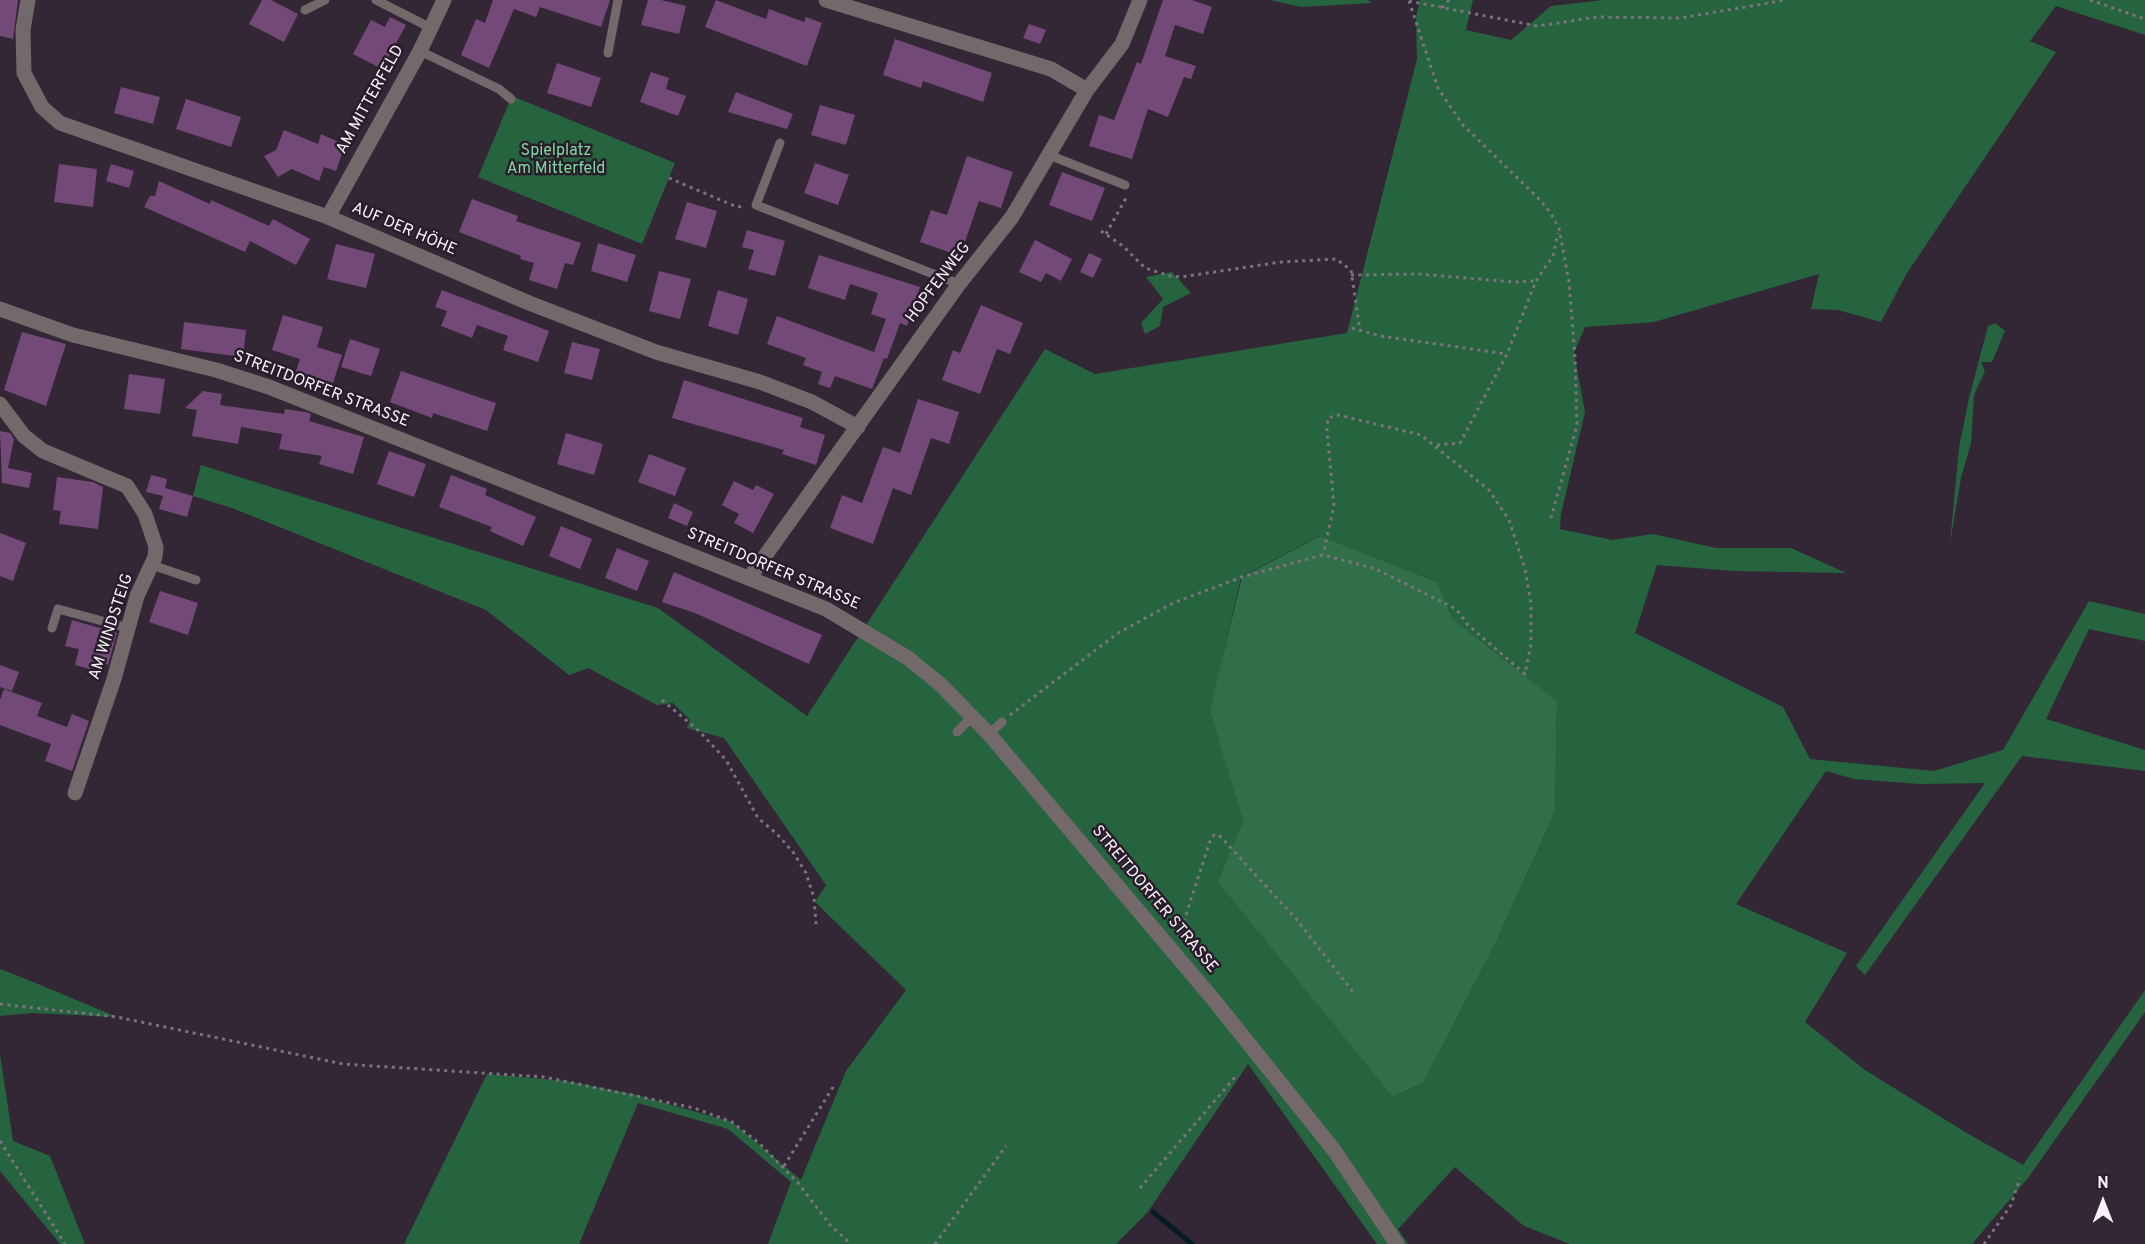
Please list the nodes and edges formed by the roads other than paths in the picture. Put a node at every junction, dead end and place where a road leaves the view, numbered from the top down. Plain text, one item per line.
1 (28, 0) edge
2 (325, 0) edge
3 (376, 0) edge
4 (444, 0) edge
5 (618, 0) edge
6 (826, 0) edge
7 (1140, 0) edge
8 (305, 10) dead end
9 (431, 28) junction
10 (420, 51) junction
11 (608, 53) dead end
12 (1087, 90) junction
13 (511, 99) dead end
14 (780, 143) dead end
15 (1049, 155) junction
16 (1125, 185) road end
17 (328, 217) junction
18 (959, 284) junction
19 (0, 309) edge
20 (0, 404) edge
21 (858, 427) junction
22 (152, 565) junction
23 (750, 577) junction
24 (196, 580) dead end
25 (52, 628) dead end
26 (128, 628) junction
27 (972, 717) junction
28 (1002, 722) road end
29 (957, 732) dead end
30 (989, 734) junction
31 (75, 793) dead end
32 (1397, 1244) edge

1 - 17 street, AUF DER HÖHE
2 - 8 lane
3 - 9 lane
4 - 9 street, AM MITTERFELD
5 - 11 lane
6 - 12 street
7 - 12 street, HOPFENWEG
9 - 10 street, AM MITTERFELD
10 - 13 lane
10 - 17 street, AM MITTERFELD
12 - 15 street, HOPFENWEG
14 - 18 lane
15 - 16 lane
15 - 18 street, HOPFENWEG
17 - 21 street, AUF DER HÖHE
18 - 21 street, HOPFENWEG
19 - 23 street, STREITDORFER STRASSE
20 - 22 street, AM WINDSTEIG
21 - 23 street, HOPFENWEG
22 - 24 lane
22 - 26 street, AM WINDSTEIG
23 - 27 street, STREITDORFER STRASSE
25 - 26 lane
26 - 31 street, AM WINDSTEIG
27 - 29 lane
27 - 30 street, STREITDORFER STRASSE
28 - 30 lane
30 - 32 street, STREITDORFER STRASSE

